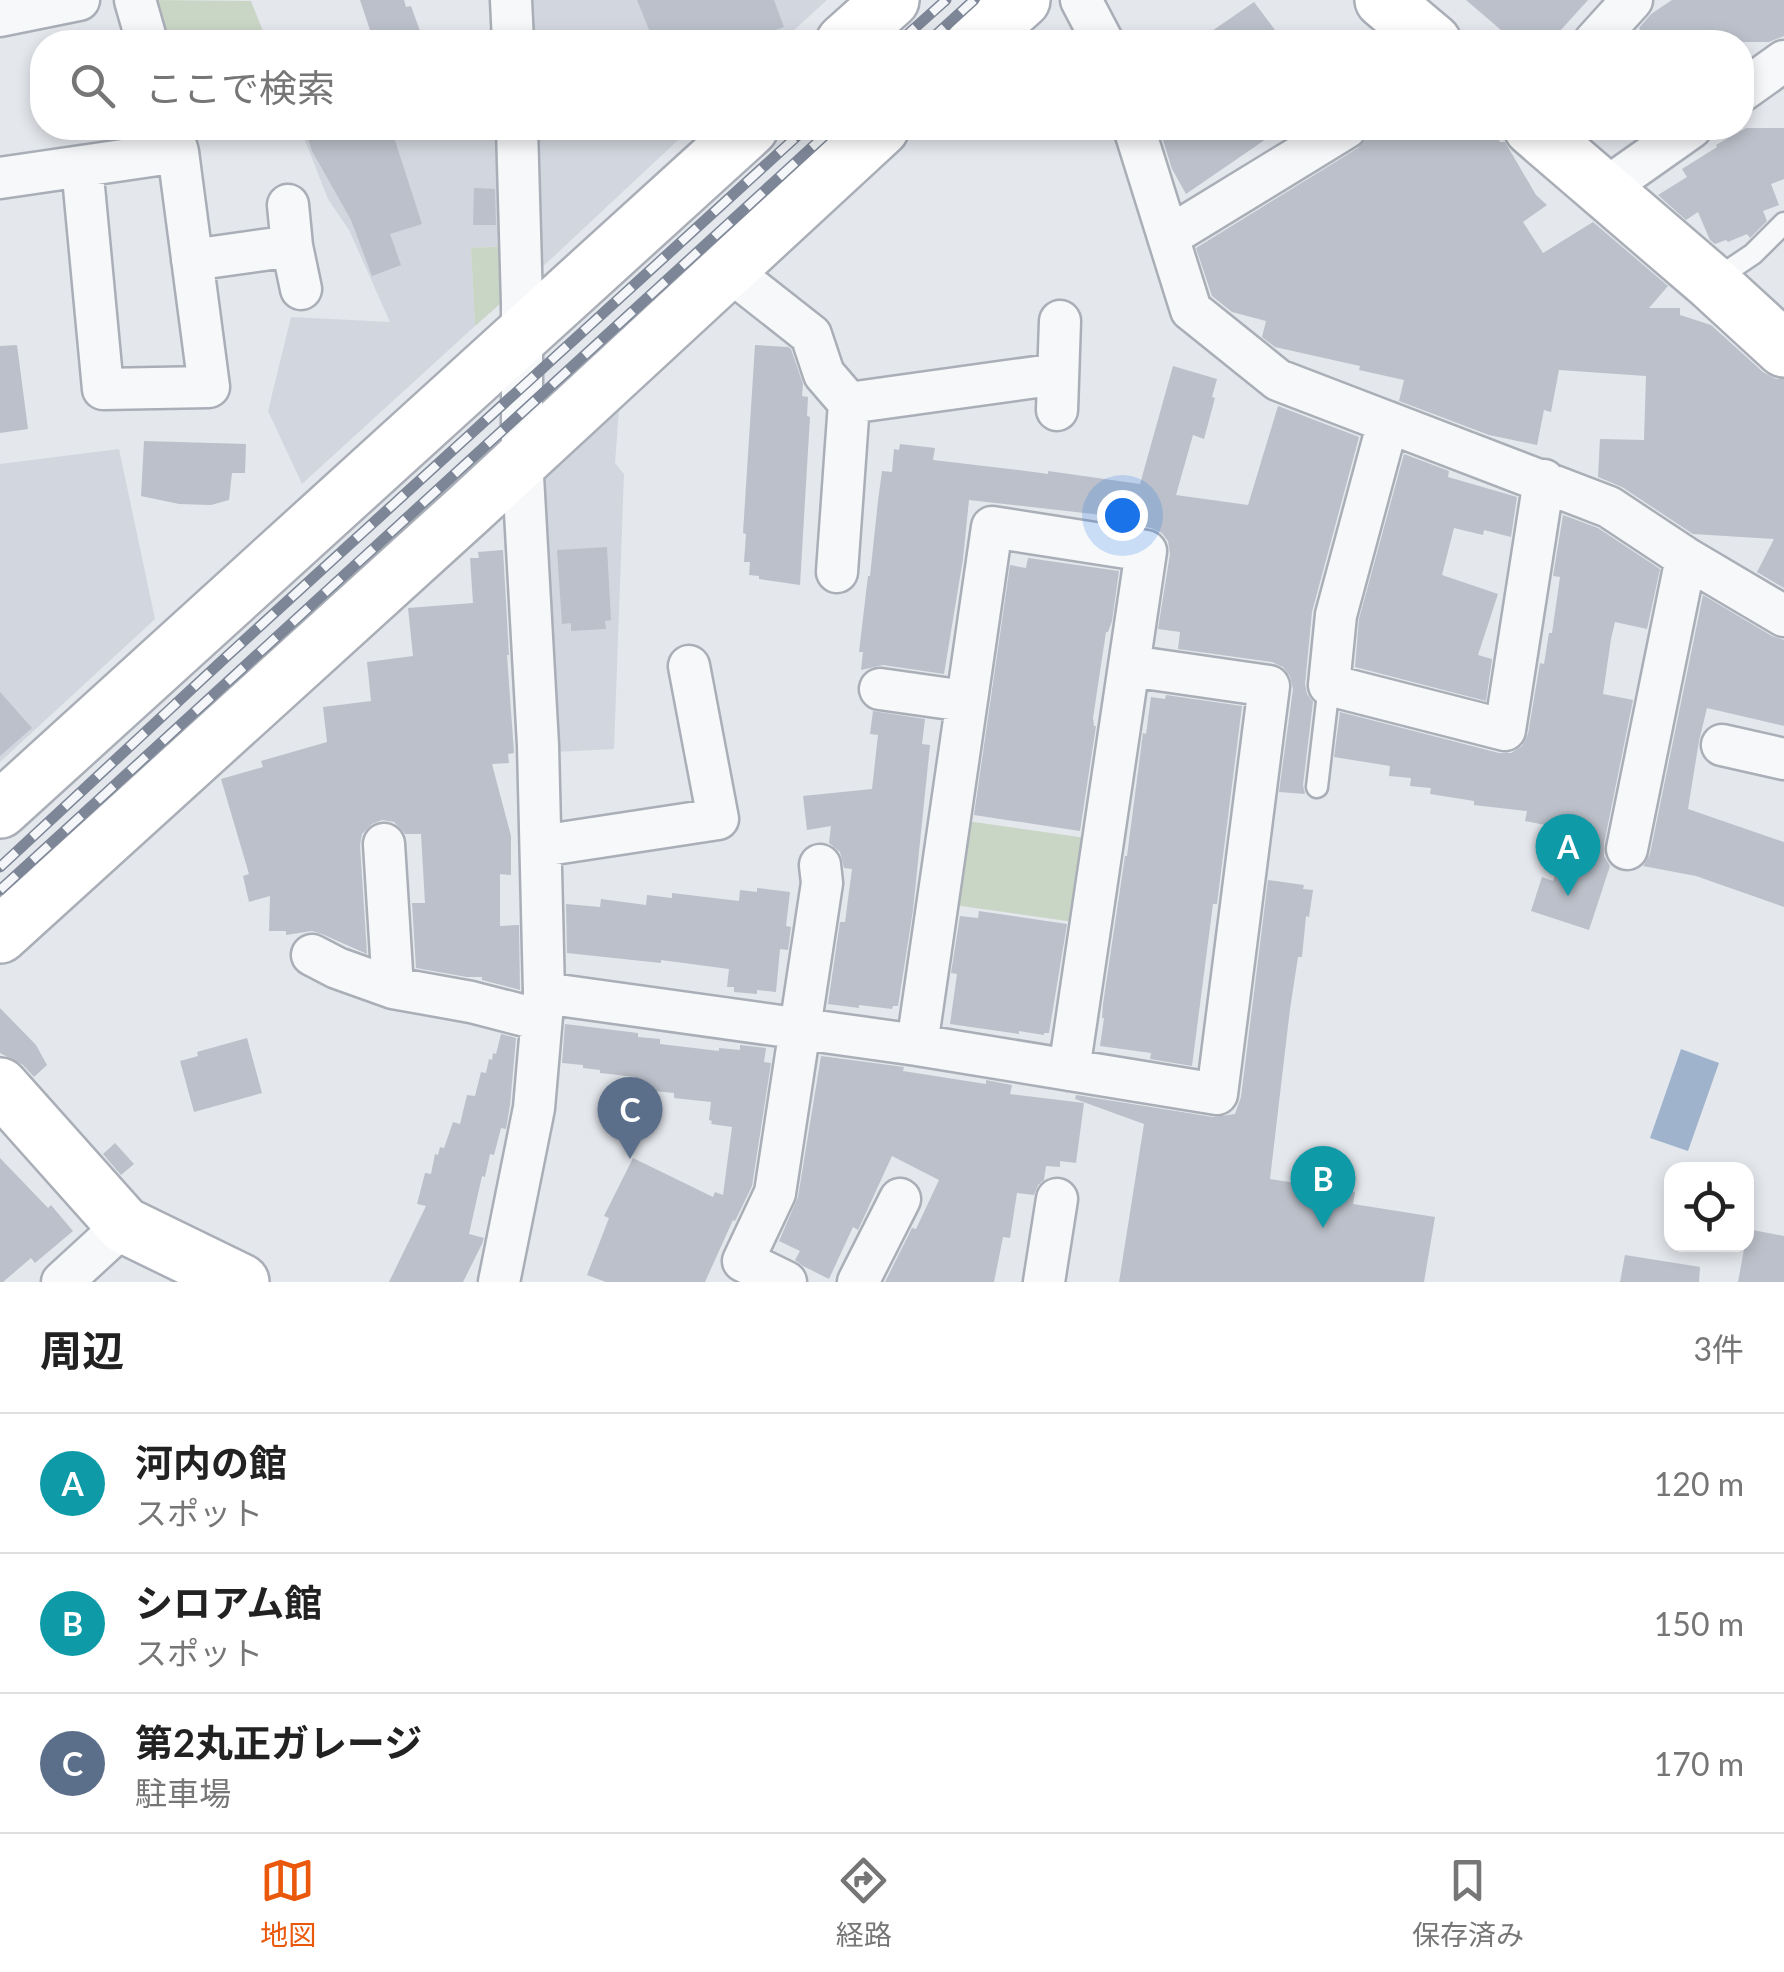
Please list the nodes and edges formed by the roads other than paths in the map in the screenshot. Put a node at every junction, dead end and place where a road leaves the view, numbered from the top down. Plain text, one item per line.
1 (79, 0) edge
2 (135, 0) edge
3 (510, 0) edge
4 (891, 0) edge
5 (1022, 0) edge
6 (1081, 0) edge
7 (1383, 0) edge
8 (1632, 0) edge
9 (0, 16) edge
10 (144, 30) edge
11 (512, 30) edge
12 (857, 30) edge
13 (988, 30) edge
14 (1097, 30) edge
15 (1419, 30) edge
16 (1605, 30) edge
17 (1784, 61) edge
18 (1754, 83) edge
19 (174, 140) edge
20 (517, 140) edge
21 (737, 140) edge
22 (869, 140) edge
23 (1138, 140) edge
24 (1326, 140) edge
25 (1546, 140) edge
26 (1674, 140) edge
27 (82, 166) junction
28 (0, 178) edge
29 (1603, 190) junction
30 (288, 205) dead end
31 (1784, 223) edge
32 (1168, 237) junction
33 (292, 246) junction
34 (192, 260) junction
35 (726, 268) junction
36 (1711, 282) junction
37 (301, 289) dead end
38 (1060, 321) dead end
39 (523, 332) junction
40 (1784, 349) edge
41 (849, 404) junction
42 (1388, 422) junction
43 (522, 458) junction
44 (1544, 480) junction
45 (1686, 558) junction
46 (837, 572) dead end
47 (1784, 616) edge
48 (689, 666) dead end
49 (1130, 666) junction
50 (1329, 685) junction
51 (880, 689) dead end
52 (965, 701) junction
53 (1722, 745) dead end
54 (1784, 758) edge
55 (1318, 787) dead end
56 (0, 810) edge
57 (384, 844) dead end
58 (540, 846) junction
59 (1628, 850) dead end
60 (820, 864) dead end
61 (0, 935) edge
62 (312, 954) dead end
63 (393, 988) junction
64 (542, 1007) junction
65 (800, 1030) junction
66 (917, 1046) junction
67 (1069, 1070) junction
68 (0, 1086) edge
69 (900, 1198) dead end
70 (1057, 1199) dead end
71 (124, 1225) junction
72 (62, 1282) edge
73 (241, 1282) edge
74 (499, 1282) edge
75 (786, 1282) edge
76 (858, 1282) edge
77 (1044, 1282) edge

1 - 9 street
2 - 10 street
3 - 11 street
4 - 12 street
5 - 13 street
6 - 14 street
7 - 15 street
8 - 16 street
17 - 18 street
19 - 27 street
19 - 34 street
20 - 39 street
21 - 39 street
22 - 35 street
23 - 32 street
24 - 32 street
25 - 29 street
26 - 29 street
27 - 28 street
27 - 34 street
29 - 36 street
30 - 33 street
31 - 36 lane
32 - 42 street
33 - 34 street
33 - 37 street
35 - 41 street
35 - 43 street
36 - 40 street
38 - 41 street
39 - 43 street
39 - 56 street
41 - 46 street
42 - 44 street
42 - 50 street
43 - 58 street
43 - 61 street
44 - 45 street
44 - 50 street
45 - 47 street
45 - 59 street
48 - 58 street
49 - 52 street
49 - 67 street
49 - 67 street
50 - 55 lane
51 - 52 street
52 - 66 street
53 - 54 street
57 - 63 street
58 - 64 street
60 - 65 street
62 - 63 street
63 - 64 street
64 - 65 street
64 - 74 street
65 - 66 street
65 - 75 street
66 - 67 street
68 - 71 street
69 - 76 street
70 - 77 street
71 - 72 street
71 - 73 street

